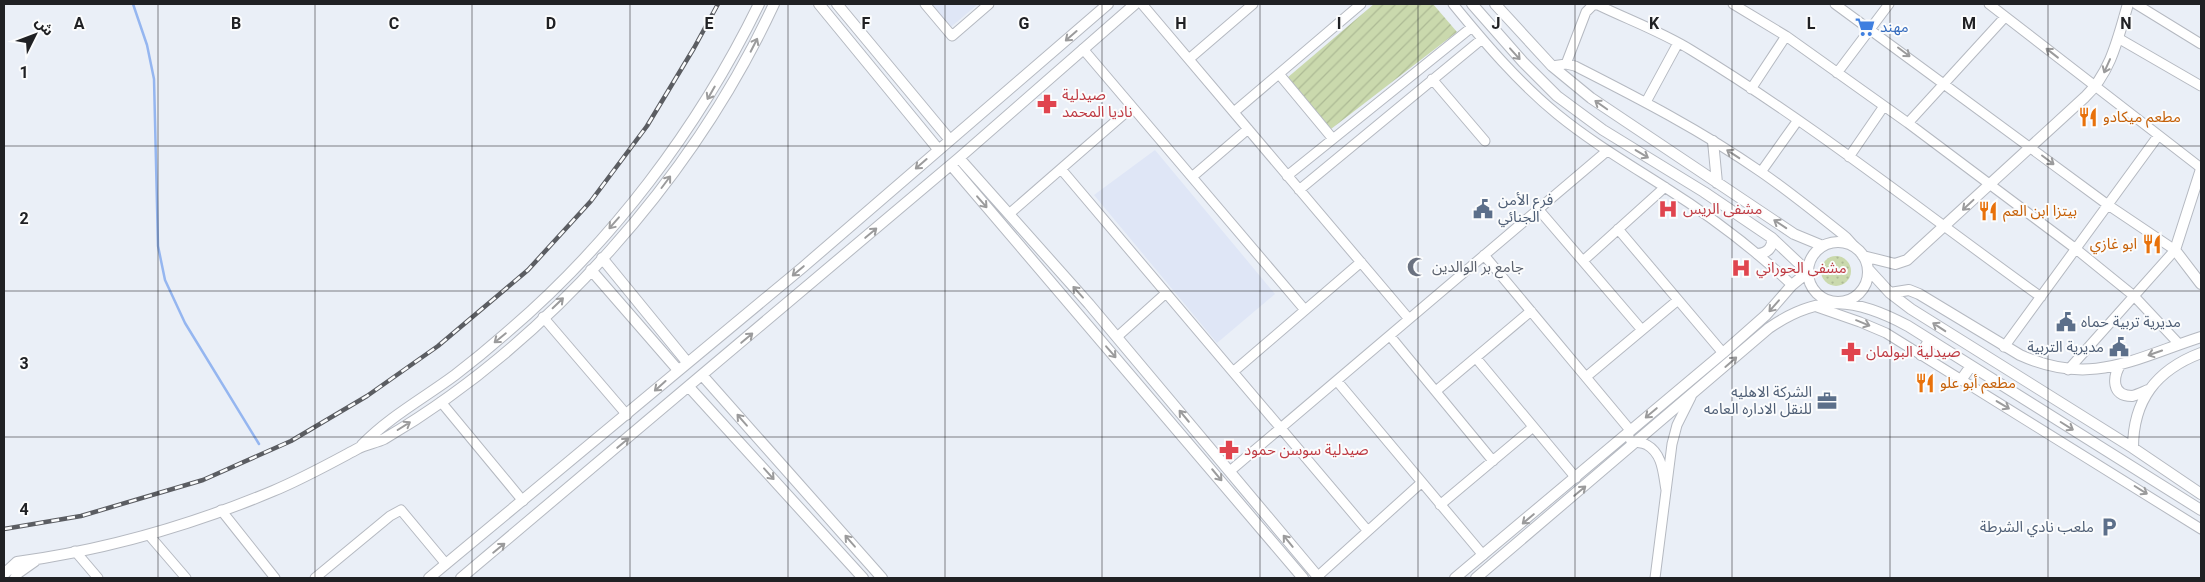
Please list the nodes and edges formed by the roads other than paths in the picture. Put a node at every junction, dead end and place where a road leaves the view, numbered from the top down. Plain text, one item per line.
1 (759, 4) edge
2 (774, 4) edge
3 (818, 4) edge
4 (837, 4) edge
5 (926, 4) edge
6 (988, 4) edge
7 (1108, 4) edge
8 (1135, 4) edge
9 (1142, 4) edge
10 (1253, 4) edge
11 (1453, 4) edge
12 (1472, 4) edge
13 (1494, 4) edge
14 (1733, 4) edge
15 (1836, 4) edge
16 (1889, 4) edge
17 (1989, 4) edge
18 (2128, 4) edge
19 (2136, 4) edge
20 (1358, 5) edge
21 (2005, 17) junction
22 (752, 18) junction
23 (765, 23) junction
24 (1472, 27) junction
25 (1871, 28) junction
26 (1786, 36) junction
27 (2118, 38) junction
28 (1482, 39) junction
29 (1678, 43) junction
30 (2201, 44) edge
31 (1083, 49) junction
32 (1189, 59) junction
33 (1566, 64) junction
34 (1552, 66) junction
35 (1837, 73) junction
36 (1279, 74) junction
37 (1432, 79) junction
38 (1945, 83) junction
39 (2201, 86) edge
40 (2095, 87) junction
41 (1751, 89) junction
42 (1646, 102) junction
43 (1132, 106) junction
44 (1884, 106) junction
45 (1234, 112) junction
46 (1798, 120) junction
47 (1908, 123) junction
48 (1248, 129) junction
49 (2158, 136) junction
50 (1333, 139) junction
51 (950, 140) junction
52 (1713, 141) junction
53 (1485, 142) dead end
54 (2031, 147) junction
55 (938, 149) junction
56 (1607, 151) junction
57 (1849, 157) junction
58 (959, 158) junction
59 (951, 165) junction
60 (2201, 168) edge
61 (1061, 169) junction
62 (1761, 172) junction
63 (1287, 176) junction
64 (1192, 178) junction
65 (1717, 183) junction
66 (1989, 185) junction
67 (1666, 187) junction
68 (1299, 190) junction
69 (2108, 205) junction
70 (1539, 210) junction
71 (1009, 214) junction
72 (1944, 227) junction
73 (1618, 229) junction
74 (1772, 238) junction
75 (1823, 246) junction
76 (1855, 247) junction
77 (2076, 248) junction
78 (2175, 250) junction
79 (1758, 254) junction
80 (1484, 255) junction
81 (1863, 256) junction
82 (602, 258) junction
83 (1583, 261) junction
84 (1361, 262) junction
85 (1868, 269) junction
86 (592, 270) junction
87 (1808, 272) junction
88 (2201, 284) edge
89 (1792, 285) junction
90 (1890, 293) junction
91 (1166, 294) junction
92 (2134, 296) junction
93 (2041, 297) junction
94 (1678, 300) junction
95 (1842, 302) junction
96 (1817, 307) junction
97 (1305, 310) junction
98 (1531, 311) junction
99 (543, 317) junction
100 (1410, 319) junction
101 (1642, 330) junction
102 (1390, 336) junction
103 (1117, 337) junction
104 (2201, 337) edge
105 (1929, 340) junction
106 (2179, 344) junction
107 (2004, 347) junction
108 (1724, 353) junction
109 (2201, 353) edge
110 (1921, 354) junction
111 (1476, 358) junction
112 (688, 362) junction
113 (2120, 365) junction
114 (1971, 366) junction
115 (678, 370) junction
116 (2068, 370) junction
117 (1233, 372) junction
118 (702, 376) junction
119 (1586, 377) junction
120 (1961, 380) junction
121 (1337, 381) junction
122 (689, 386) junction
123 (2148, 390) junction
124 (1436, 391) junction
125 (1691, 397) junction
126 (441, 402) junction
127 (627, 415) junction
128 (1534, 427) junction
129 (1280, 428) junction
130 (1630, 430) junction
131 (1638, 442) junction
132 (360, 446) junction
133 (2133, 448) junction
134 (1493, 461) junction
135 (1230, 471) junction
136 (1576, 478) junction
137 (1421, 483) junction
138 (1666, 490) junction
139 (2201, 494) edge
140 (523, 501) junction
141 (1440, 505) junction
142 (221, 510) junction
143 (2201, 510) edge
144 (2201, 529) edge
145 (1367, 530) junction
146 (149, 535) junction
147 (75, 551) junction
148 (1483, 555) junction
149 (38, 560) junction
150 (446, 564) junction
151 (4, 574) edge
152 (1318, 577) edge
153 (15, 578) edge
154 (98, 578) edge
155 (186, 578) edge
156 (274, 578) edge
157 (315, 578) edge
158 (429, 578) edge
159 (461, 578) edge
160 (864, 578) edge
161 (882, 578) edge
162 (1303, 578) edge
163 (1455, 578) edge
164 (1476, 578) edge
165 (1655, 578) edge

1 - 22 main road
2 - 23 main road
3 - 55 main road
4 - 51 main road
5 - 6 street
7 -> 51 main road
8 - 31 main road
9 - 32 street
10 - 32 street
11 - 24 street
12 -> 74 main road
13 - 34 main road
14 - 26 street
15 - 25 street
16 - 25 street
17 - 21 street
18 - 27 main road
19 - 30 street
20 - 36 street
21 - 38 street
40 -> 21 street
22 - 23 main road
22 -> 132 main road
82 -> 23 main road
24 - 28 street
24 - 50 street
25 - 35 street
25 -> 38 street
26 - 35 street
26 - 41 street
27 - 39 street
27 -> 40 main road
28 - 37 street
28 - 56 street
29 - 33 street
29 - 41 street
29 - 42 street
31 - 43 street
31 - 58 main road
32 - 45 street
33 - 34 street
33 - 42 street
65 -> 34 main road
35 - 44 street
36 - 45 street
36 - 50 street
37 - 53 street
37 - 68 street
38 - 47 street
38 - 54 street
40 - 49 street
40 - 54 main road
41 - 46 street
42 - 52 street
43 - 61 street
43 - 64 street
44 - 47 street
44 - 57 street
45 - 48 street
46 - 57 street
46 - 62 street
47 - 66 street
48 - 63 street
48 - 64 street
49 - 60 street
49 - 69 street
50 - 63 street
51 - 55 main road
62 -> 52 street
52 - 65 main road
54 - 66 main road
54 -> 69 street
55 -> 112 main road
56 - 67 street
56 - 70 street
57 - 72 street
58 - 59 main road
58 - 71 main road
118 -> 59 main road
59 -> 162 main road
60 - 78 main road
61 - 71 street
61 - 91 street
62 - 76 street
63 - 68 street
64 - 97 street
75 -> 65 main road
66 -> 72 main road
66 - 77 street
67 - 73 street
67 - 79 street
68 - 84 street
69 - 77 street
69 - 78 street
70 - 80 street
70 - 83 street
103 -> 71 main road
72 - 81 main road
72 - 93 street
73 - 83 street
73 - 94 street
74 - 79 main road
74 - 87 main road
75 - 76 main road
75 - 87 main road
76 - 81 main road
77 - 92 street
77 - 93 street
78 - 88 main road
78 - 92 street
79 - 89 street
80 - 98 street
80 - 100 street
81 - 85 main road
82 - 86 main road
82 - 112 main road
83 - 101 street
84 - 97 street
84 - 100 street
85 - 90 main road
85 - 95 main road
99 -> 86 main road
86 - 115 main road
87 - 89 main road
87 - 95 main road
89 -> 108 main road
90 - 107 main road
133 -> 90 main road
91 - 103 street
91 - 117 street
92 - 106 street
92 - 116 street
93 - 107 street
94 - 101 street
94 - 108 street
95 - 96 main road
95 - 105 main road
96 -> 110 street
125 -> 96 main road
97 - 117 street
98 - 111 street
98 - 119 street
99 - 126 main road
99 - 127 street
100 - 102 street
101 - 119 street
102 - 121 street
102 - 124 street
135 -> 103 main road
104 - 106 main road
105 - 110 main road
105 - 114 main road
106 -> 113 main road
107 - 116 main road
108 -> 130 main road
109 - 123 main road
110 - 120 street
111 - 124 street
111 - 128 street
112 - 115 main road
113 - 116 main road
113 - 123 main road
114 - 120 main road
114 -> 143 main road
115 -> 127 main road
117 - 129 street
118 - 122 main road
161 -> 118 main road
119 - 130 street
120 -> 144 street
121 - 129 street
121 - 137 street
159 -> 122 main road
122 -> 160 main road
123 - 133 main road
124 - 134 street
125 - 131 main road
125 - 138 street
132 -> 126 main road
126 - 140 street
127 - 140 main road
128 - 134 street
128 - 136 street
129 - 135 street
129 - 145 street
130 - 131 street
130 - 136 main road
131 - 138 street
164 -> 131 main road
132 - 142 main road
133 - 139 main road
134 - 141 street
152 -> 135 main road
136 -> 148 main road
137 - 141 street
137 - 145 street
138 - 165 street
140 - 150 main road
141 - 148 street
142 - 146 main road
142 - 156 street
145 - 152 street
146 - 147 main road
146 - 155 street
147 - 149 main road
147 - 154 street
148 - 163 main road
149 - 151 main road
149 - 153 main road
150 - 157 street
150 - 158 main road

